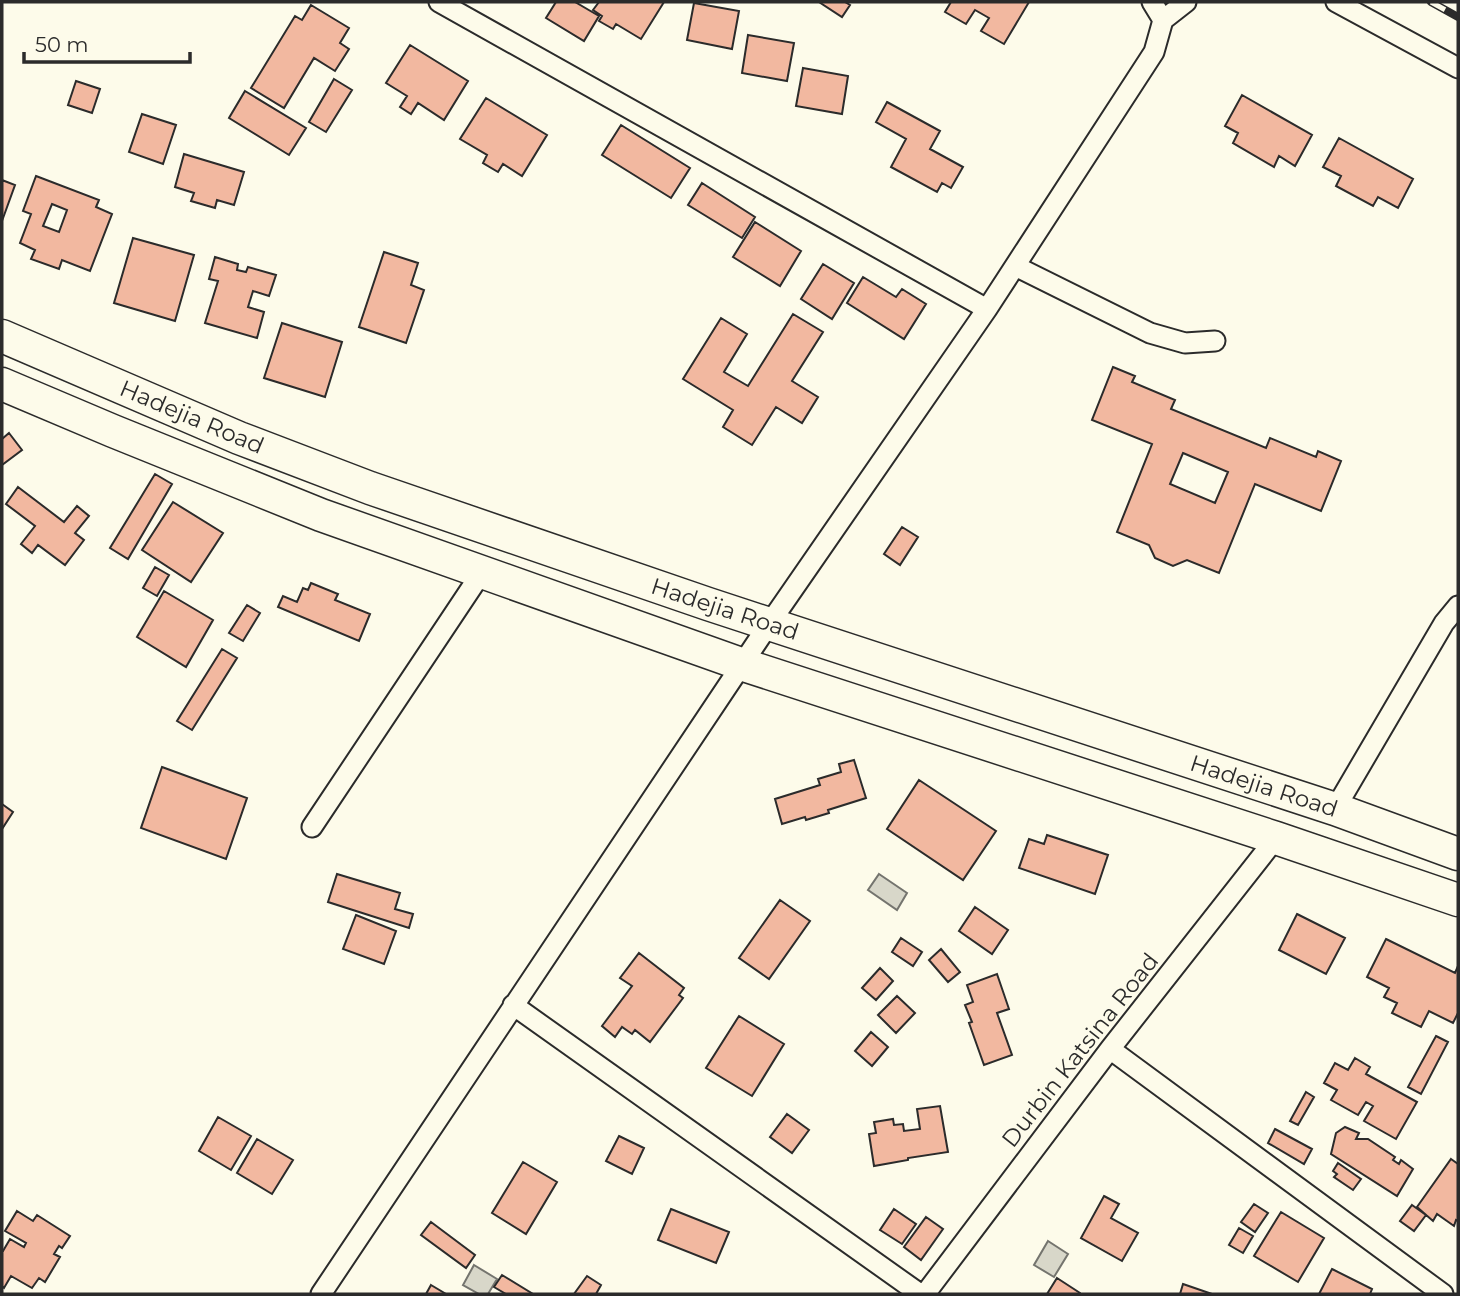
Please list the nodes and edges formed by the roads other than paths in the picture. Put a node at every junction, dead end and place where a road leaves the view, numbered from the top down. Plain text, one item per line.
1 (439, 2) edge
2 (1152, 2) edge
3 (1186, 2) edge
4 (1336, 2) edge
5 (1163, 20) junction
6 (1458, 68) edge
7 (1015, 266) junction
8 (988, 309) junction
9 (2, 336) edge
10 (1215, 341) dead end
11 (2, 384) edge
12 (482, 572) junction
13 (1458, 606) edge
14 (769, 624) junction
15 (741, 664) junction
16 (1335, 808) junction
17 (312, 827) dead end
18 (1276, 838) junction
19 (1458, 854) edge
20 (1458, 900) edge
21 (513, 1005) junction
22 (1110, 1049) junction
23 (321, 1294) edge
24 (922, 1294) edge
25 (1443, 1294) edge

1 - 8 street
2 - 5 street
3 - 5 street
4 - 6 street
5 - 7 street
7 - 8 street
7 - 10 street
8 - 14 street
9 - 14 main road, Hadejia Road
11 - 12 main road, Hadejia Road
12 - 15 main road, Hadejia Road
12 - 17 street
13 - 16 street
14 - 15 street
14 - 16 main road, Hadejia Road
15 - 18 main road, Hadejia Road
15 - 21 street
16 - 19 main road, Hadejia Road
18 - 20 main road, Hadejia Road
18 - 22 street, Durbin Katsina Road
21 - 23 street
21 - 24 street
22 - 24 street, Durbin Katsina Road
22 - 25 street

